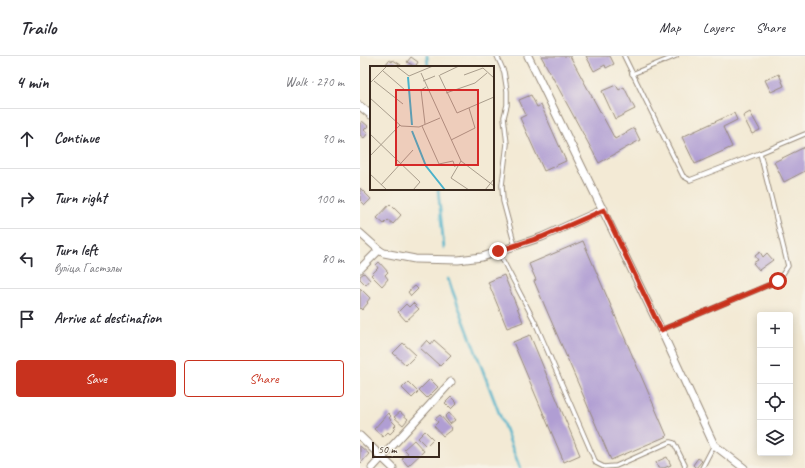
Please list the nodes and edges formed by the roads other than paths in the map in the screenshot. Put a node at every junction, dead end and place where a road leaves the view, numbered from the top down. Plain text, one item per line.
1 (496, 56) edge
2 (528, 56) edge
3 (624, 56) edge
4 (676, 56) edge
5 (632, 74) junction
6 (360, 106) edge
7 (370, 114) edge
8 (805, 134) edge
9 (760, 154) junction
10 (604, 210) junction
11 (360, 233) edge
12 (515, 246) junction
13 (379, 250) junction
14 (498, 251) junction
15 (360, 269) edge
16 (661, 330) junction
17 (451, 382) dead end
18 (360, 436) edge
19 (714, 445) junction
20 (382, 457) junction
21 (372, 468) edge
22 (393, 468) edge
23 (684, 468) edge
24 (702, 468) edge
25 (744, 468) edge

1 - 12 lane
2 - 10 street
3 - 5 lane
4 - 5 lane
5 - 9 lane
6 - 7 street
8 - 9 lane
9 - 16 lane
10 - 12 street
10 - 16 street
11 - 13 street
12 - 14 street
13 - 14 street
13 - 15 street
14 - 23 lane
16 - 19 street
17 - 20 street
18 - 20 street
19 - 24 lane
19 - 25 street
20 - 21 street
20 - 22 street

